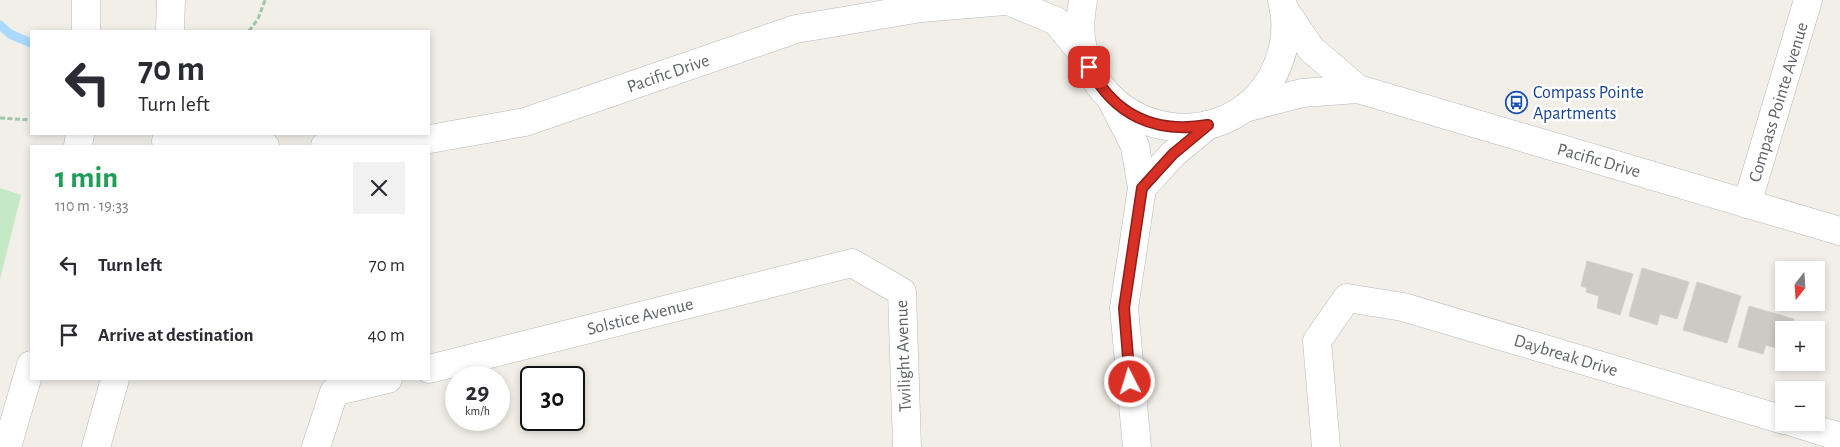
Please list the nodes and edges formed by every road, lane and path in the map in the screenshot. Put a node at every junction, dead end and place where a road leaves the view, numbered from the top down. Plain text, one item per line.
1 (86, 0) edge
2 (171, 0) edge
3 (265, 0) edge
4 (1084, 0) edge
5 (1808, 0) edge
6 (1014, 1) edge
7 (1283, 5) edge
8 (86, 30) edge
9 (170, 30) edge
10 (250, 30) edge
11 (1085, 56) junction
12 (1358, 89) junction
13 (1111, 99) junction
14 (1245, 108) junction
15 (0, 118) edge
16 (30, 120) edge
17 (1208, 125) junction
18 (166, 140) edge
19 (248, 145) edge
20 (347, 145) edge
21 (1142, 188) junction
22 (1748, 204) junction
23 (1840, 231) edge
24 (852, 263) joint
25 (30, 368) edge
26 (430, 369) edge
27 (115, 380) edge
28 (384, 380) edge
29 (1775, 417) edge
30 (1821, 431) edge
31 (1840, 437) edge
32 (7, 447) edge
33 (96, 447) edge
34 (316, 447) edge
35 (906, 447) edge
36 (1137, 447) edge
37 (1326, 447) edge

1 - 8 street
2 - 9 street
3 - 10 path
4 - 11 street
5 - 22 street, Compass Pointe Avenue
6 - 11 street, Pacific Drive
6 - 20 street, Pacific Drive
7 - 12 street, Pacific Drive
7 - 14 street
11 - 13 street
12 - 14 street, Pacific Drive
12 - 22 street, Pacific Drive
13 - 17 street
13 - 21 street
14 - 17 street
15 - 16 path
17 - 21 street
18 - 19 street
21 - 36 street
22 - 23 street, Pacific Drive
24 - 26 street, Solstice Avenue
24 - 35 street, Twilight Avenue
25 - 32 street
27 - 33 street
28 - 34 street
29 - 37 street, Daybreak Drive
30 - 31 street

